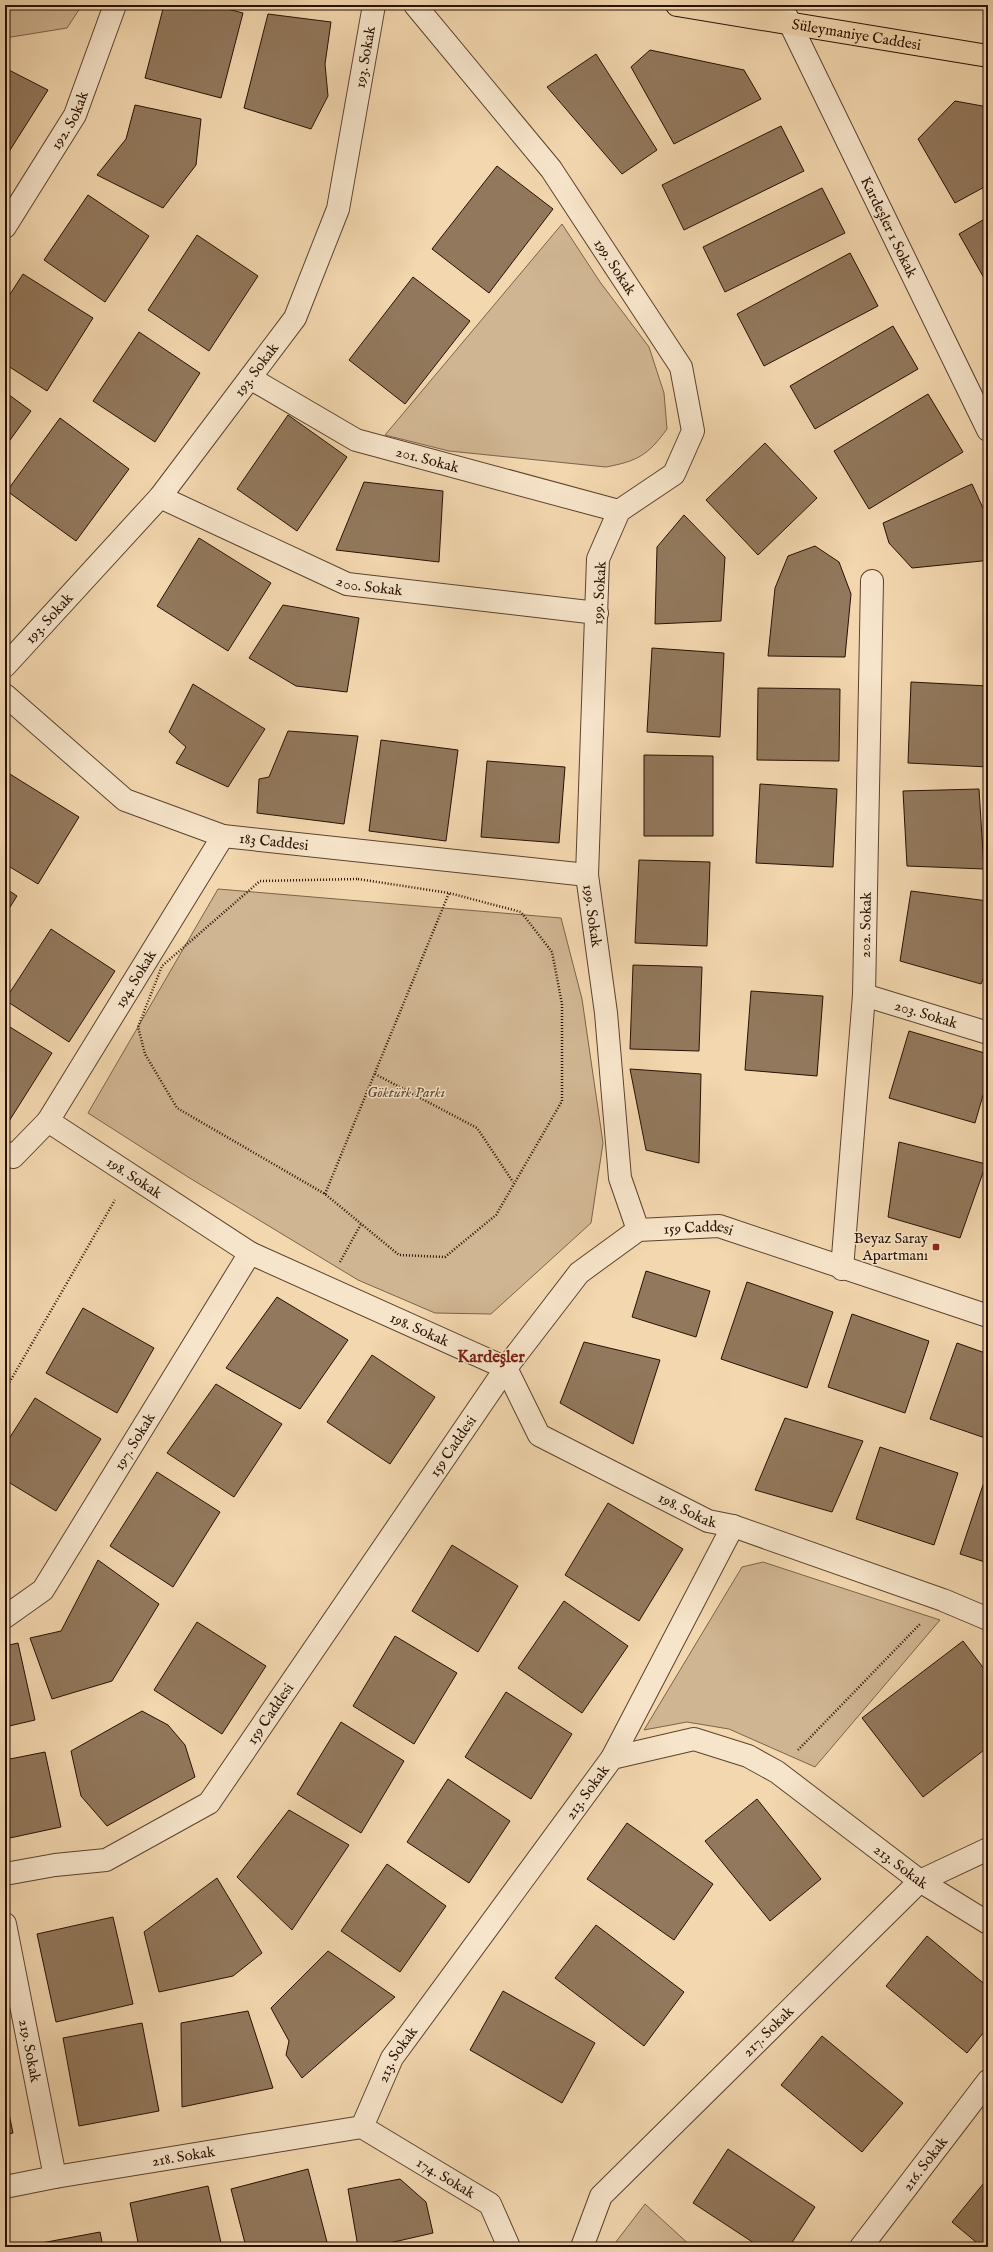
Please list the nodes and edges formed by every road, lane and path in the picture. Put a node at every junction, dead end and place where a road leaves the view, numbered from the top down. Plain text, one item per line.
1 (28, 5) edge
2 (115, 5) edge
3 (374, 5) edge
4 (415, 5) edge
5 (677, 5) edge
6 (5, 8) edge
7 (786, 14) edge
8 (988, 56) edge
9 (5, 227) edge
10 (250, 378) junction
11 (988, 430) edge
12 (160, 497) junction
13 (619, 511) junction
14 (872, 581) dead end
15 (597, 613) junction
16 (5, 666) edge
17 (5, 695) edge
18 (223, 836) junction
19 (587, 875) junction
20 (449, 893) junction
21 (864, 995) junction
22 (988, 1033) edge
23 (375, 1074) junction
24 (48, 1121) junction
25 (5, 1152) edge
26 (130, 1174) junction
27 (514, 1182) junction
28 (325, 1194) junction
29 (361, 1224) junction
30 (638, 1230) junction
31 (250, 1253) junction
32 (842, 1269) junction
33 (327, 1287) junction
34 (988, 1316) edge
35 (506, 1368) junction
36 (5, 1390) edge
37 (733, 1526) junction
38 (943, 1600) junction
39 (5, 1617) edge
40 (988, 1619) edge
41 (612, 1758) junction
42 (777, 1772) junction
43 (988, 1849) edge
44 (5, 1874) edge
45 (920, 1881) junction
46 (988, 1923) edge
47 (5, 1924) edge
48 (988, 2081) edge
49 (362, 2127) junction
50 (55, 2177) junction
51 (5, 2187) edge
52 (509, 2247) edge
53 (582, 2247) edge
54 (861, 2247) edge

1 - 6 path
2 - 9 street, 192. Sokak
3 - 10 street, 193. Sokak
4 - 13 street, 199. Sokak
5 - 7 main road, Süleymaniye Caddesi
7 - 8 main road, Süleymaniye Caddesi
7 - 11 street, Kardeşler 1 Sokak
10 - 12 street, 193. Sokak
10 - 13 street, 201. Sokak
12 - 15 street, 200. Sokak
12 - 16 street, 193. Sokak
13 - 15 street, 199. Sokak
14 - 21 street, 202. Sokak
15 - 19 street, 199. Sokak
17 - 18 street, 183 Caddesi
18 - 19 street, 183 Caddesi
18 - 24 street, 194. Sokak
19 - 30 street, 199. Sokak
20 - 23 path
20 - 27 path
20 - 28 path
21 - 22 street, 203. Sokak
21 - 32 street, 202. Sokak
23 - 27 path
23 - 28 path
24 - 25 street
24 - 26 street, 198. Sokak
26 - 31 street, 198. Sokak
26 - 36 path
27 - 29 path
28 - 29 path
29 - 33 path
30 - 32 street, 159 Caddesi
30 - 35 street, 159 Caddesi
31 - 33 street, 198. Sokak
31 - 39 street, 197. Sokak
32 - 34 street, 159 Caddesi
33 - 35 street, 198. Sokak
35 - 37 street, 198. Sokak
35 - 44 street, 159 Caddesi
37 - 38 street, 198. Sokak
37 - 41 street
38 - 40 street, 198. Sokak
38 - 42 path
41 - 42 street, 213. Sokak
41 - 49 street, 213. Sokak
42 - 45 street, 213. Sokak
43 - 45 street, 217. Sokak
45 - 46 street, 213. Sokak
45 - 53 street, 217. Sokak
47 - 50 street, 219. Sokak
48 - 54 street, 216. Sokak
49 - 50 street, 218. Sokak
49 - 52 street, 174. Sokak
50 - 51 street, 218. Sokak

